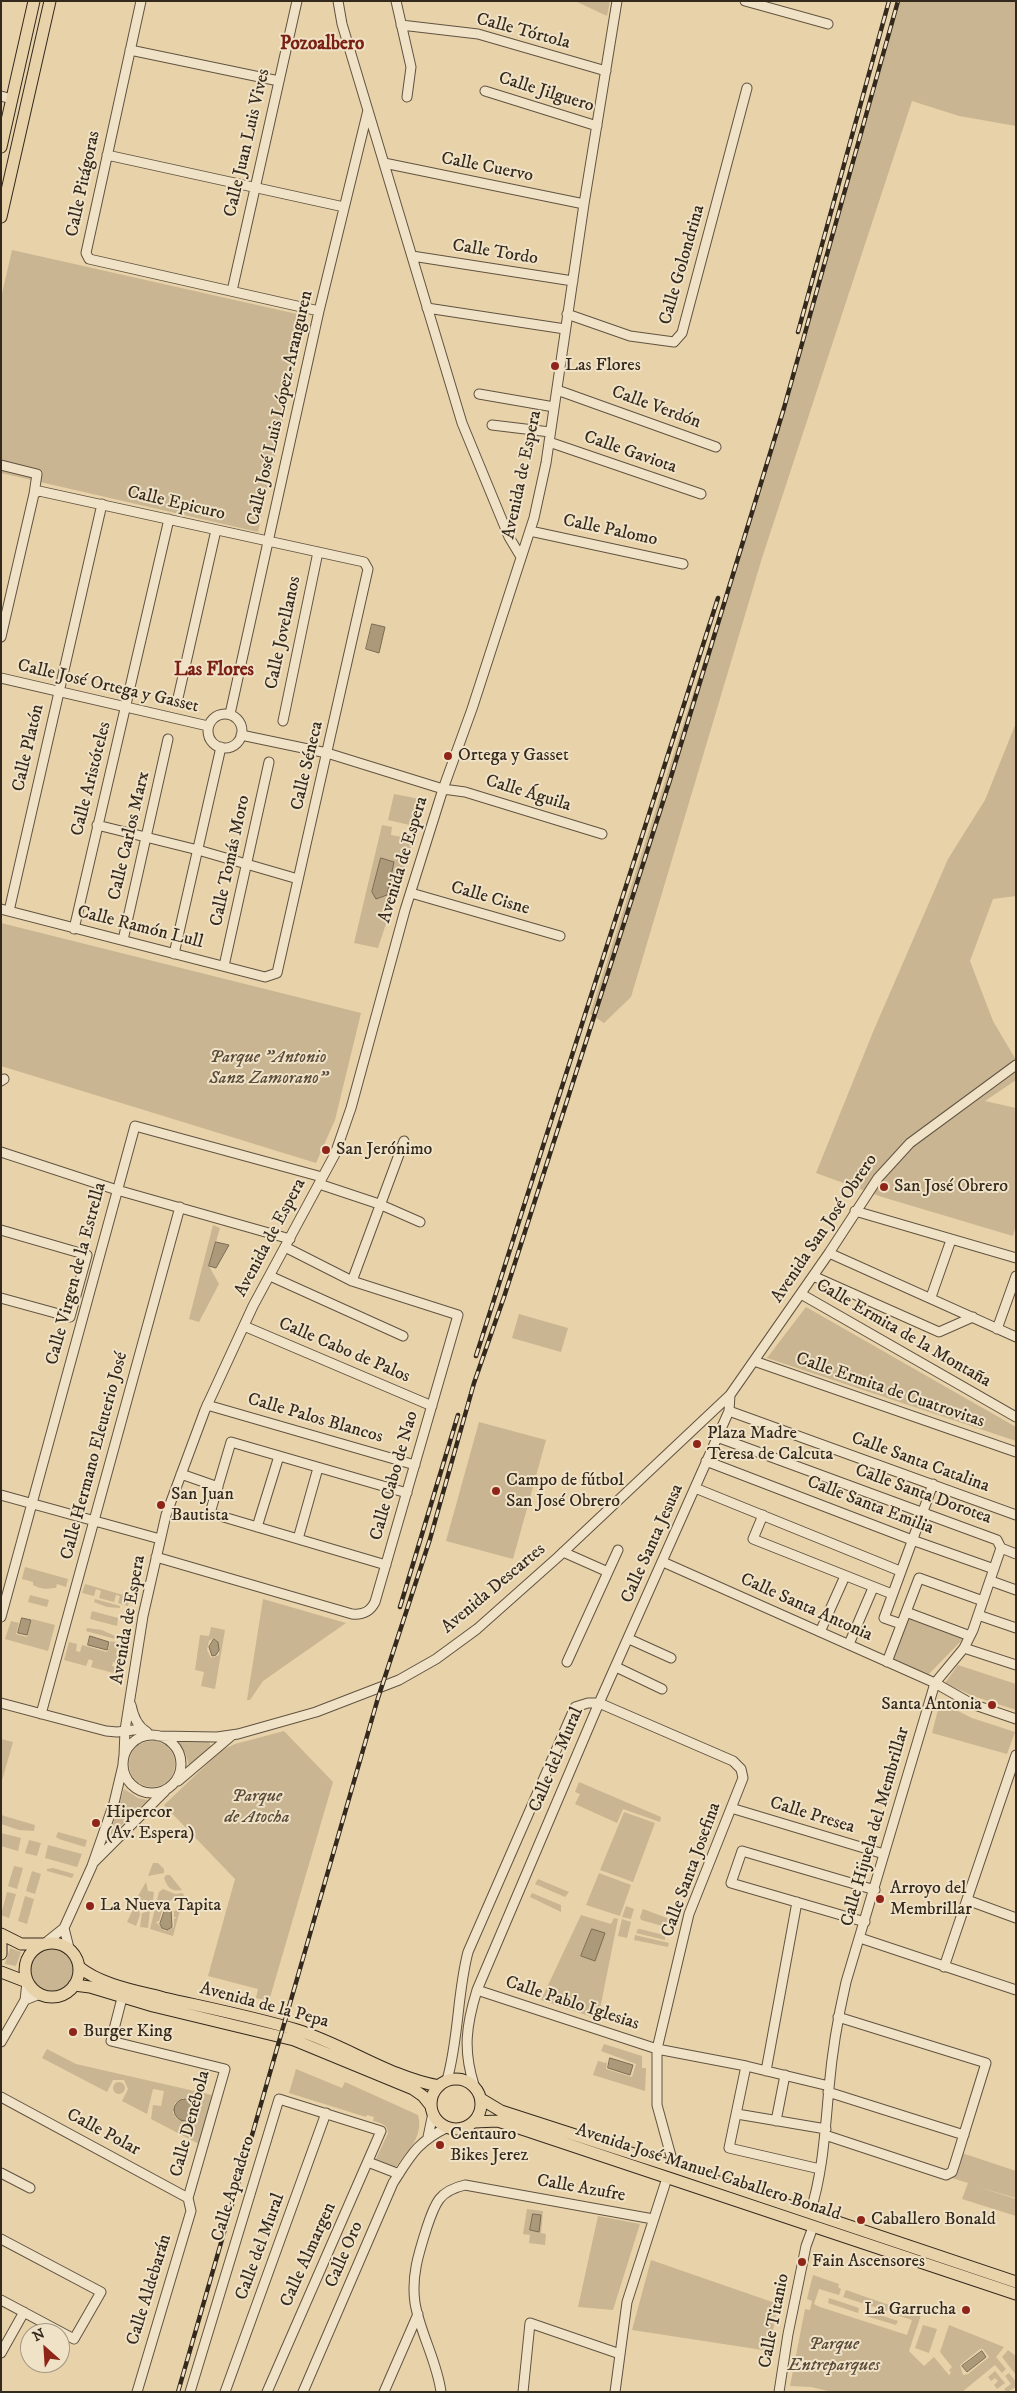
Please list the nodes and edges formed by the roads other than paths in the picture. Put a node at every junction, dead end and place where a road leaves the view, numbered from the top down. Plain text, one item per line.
1 (34, 1) edge
2 (50, 1) edge
3 (141, 1) edge
4 (297, 1) edge
5 (338, 1) edge
6 (396, 1) edge
7 (617, 1) edge
8 (745, 1) edge
9 (828, 24) dead end
10 (401, 25) junction
11 (130, 50) junction
12 (606, 71) junction
13 (279, 81) junction
14 (747, 88) dead end
15 (484, 91) dead end
16 (7, 97) edge
17 (407, 97) dead end
18 (368, 110) junction
19 (4, 116) edge
20 (597, 126) junction
21 (1, 147) edge
22 (108, 155) junction
23 (384, 163) junction
24 (255, 186) junction
25 (584, 204) junction
26 (344, 207) junction
27 (1, 217) edge
28 (412, 256) junction
29 (572, 281) junction
30 (232, 291) junction
31 (427, 308) junction
32 (320, 311) junction
33 (567, 314) junction
34 (565, 330) junction
35 (557, 390) junction
36 (479, 394) dead end
37 (554, 407) junction
38 (492, 425) dead end
39 (550, 432) junction
40 (549, 442) junction
41 (716, 447) dead end
42 (1, 464) edge
43 (36, 493) junction
44 (701, 494) dead end
45 (102, 504) junction
46 (168, 519) junction
47 (216, 530) junction
48 (530, 530) junction
49 (268, 543) junction
50 (318, 552) junction
51 (521, 557) junction
52 (364, 562) joint
53 (683, 564) dead end
54 (1, 637) edge
55 (1, 678) edge
56 (58, 692) junction
57 (178, 698) dead end
58 (126, 707) junction
59 (230, 714) junction
60 (283, 722) dead end
61 (208, 726) junction
62 (241, 735) junction
63 (168, 739) dead end
64 (221, 747) junction
65 (327, 753) junction
66 (269, 762) dead end
67 (442, 789) junction
68 (97, 826) junction
69 (602, 834) dead end
70 (146, 837) junction
71 (198, 850) junction
72 (246, 865) junction
73 (298, 878) junction
74 (411, 893) junction
75 (5, 910) edge
76 (74, 929) junction
77 (560, 936) dead end
78 (123, 940) junction
79 (174, 954) junction
80 (224, 966) junction
81 (272, 976) joint
82 (1016, 1065) edge
83 (404, 1141) dead end
84 (1, 1152) edge
85 (321, 1180) junction
86 (117, 1190) junction
87 (379, 1204) junction
88 (180, 1207) junction
89 (855, 1211) junction
90 (420, 1222) dead end
91 (1, 1230) edge
92 (951, 1240) junction
93 (288, 1243) junction
94 (829, 1253) junction
95 (1016, 1258) edge
96 (270, 1276) junction
97 (813, 1276) junction
98 (1016, 1276) edge
99 (352, 1281) junction
100 (801, 1294) junction
101 (931, 1297) junction
102 (1, 1298) edge
103 (972, 1318) junction
104 (244, 1326) junction
105 (997, 1329) junction
106 (403, 1336) dead end
107 (1016, 1337) edge
108 (754, 1361) junction
109 (730, 1395) junction
110 (207, 1405) junction
111 (432, 1406) junction
112 (729, 1411) junction
113 (1016, 1417) edge
114 (717, 1437) junction
115 (1016, 1452) edge
116 (279, 1456) junction
117 (706, 1461) junction
118 (415, 1465) junction
119 (318, 1468) junction
120 (181, 1474) junction
121 (933, 1484) junction
122 (218, 1487) junction
123 (695, 1488) junction
124 (407, 1494) junction
125 (1, 1495) edge
126 (32, 1504) junction
127 (922, 1513) junction
128 (763, 1515) junction
129 (1016, 1515) edge
130 (94, 1520) junction
131 (257, 1527) junction
132 (160, 1539) junction
133 (298, 1539) junction
134 (912, 1540) junction
135 (1001, 1548) junction
136 (618, 1550) dead end
137 (563, 1552) junction
138 (1016, 1554) edge
139 (156, 1557) junction
140 (663, 1562) junction
141 (386, 1564) junction
142 (994, 1569) junction
143 (900, 1571) junction
144 (608, 1572) junction
145 (845, 1576) junction
146 (991, 1581) junction
147 (873, 1588) junction
148 (1016, 1590) edge
149 (892, 1594) junction
150 (983, 1601) junction
151 (906, 1612) junction
152 (978, 1615) junction
153 (1, 1617) edge
154 (900, 1624) junction
155 (1016, 1628) edge
156 (820, 1632) junction
157 (970, 1636) junction
158 (629, 1639) junction
159 (849, 1644) junction
160 (964, 1648) junction
161 (671, 1658) dead end
162 (567, 1662) dead end
163 (887, 1662) junction
164 (1016, 1665) edge
165 (616, 1668) junction
166 (935, 1683) junction
167 (662, 1689) dead end
168 (131, 1700) junction
169 (1, 1703) edge
170 (599, 1703) junction
171 (41, 1714) junction
172 (1016, 1719) edge
173 (142, 1729) junction
174 (125, 1730) junction
175 (156, 1735) junction
176 (234, 1735) junction
177 (1016, 1755) edge
178 (124, 1760) junction
179 (171, 1787) junction
180 (731, 1808) junction
181 (884, 1854) junction
182 (92, 1866) junction
183 (875, 1890) junction
184 (967, 1900) junction
185 (797, 1902) junction
186 (1016, 1918) edge
187 (866, 1922) junction
188 (64, 1928) junction
189 (1, 1934) edge
190 (860, 1938) junction
191 (1, 1942) edge
192 (44, 1944) junction
193 (69, 1948) junction
194 (1, 1954) edge
195 (79, 1967) junction
196 (944, 1967) junction
197 (1, 1972) edge
198 (27, 1982) junction
199 (74, 1985) junction
200 (476, 1990) junction
201 (1016, 1990) edge
202 (40, 1994) junction
203 (122, 1998) junction
204 (24, 2000) junction
205 (838, 2017) junction
206 (1, 2042) edge
207 (657, 2049) junction
208 (746, 2066) junction
209 (766, 2071) junction
210 (785, 2075) junction
211 (443, 2083) junction
212 (474, 2086) junction
213 (829, 2089) junction
214 (1, 2097) edge
215 (481, 2099) junction
216 (432, 2110) junction
217 (326, 2113) junction
218 (737, 2114) junction
219 (776, 2121) junction
220 (474, 2122) junction
221 (448, 2127) junction
222 (381, 2130) joint
223 (825, 2132) junction
224 (964, 2135) junction
225 (428, 2137) junction
226 (368, 2162) junction
227 (674, 2167) junction
228 (820, 2168) junction
229 (1, 2173) edge
230 (399, 2174) junction
231 (667, 2178) junction
232 (30, 2188) dead end
233 (188, 2198) junction
234 (810, 2213) junction
235 (653, 2219) junction
236 (813, 2227) junction
237 (1, 2239) edge
238 (1016, 2282) edge
239 (1016, 2294) edge
240 (1, 2300) edge
241 (24, 2312) junction
242 (418, 2314) junction
243 (1, 2353) edge
244 (620, 2354) junction
245 (136, 2392) edge
246 (190, 2392) edge
247 (225, 2392) edge
248 (267, 2392) edge
249 (303, 2392) edge
250 (384, 2392) edge
251 (441, 2392) edge
252 (523, 2392) edge
253 (615, 2392) edge
254 (779, 2392) edge

1 - 16 main road
2 - 27 main road
3 - 11 street, Calle Pitágoras
4 - 13 street, Calle Juan Luis Vives
5 - 18 street
6 - 10 street
7 - 12 street, Avenida de Espera
8 - 9 street
10 - 12 street, Calle Tórtola
10 - 17 street
11 - 13 street
11 - 22 street, Calle Pitágoras
12 - 20 street, Avenida de Espera
13 - 24 street, Calle Juan Luis Vives
14 - 33 street, Calle Golondrina
15 - 20 street, Calle Jilguero
16 - 19 main road
18 - 23 street
18 - 26 street, Calle José Luis López-Aranguren
19 - 21 main road
20 - 25 street, Avenida de Espera
22 - 24 street
22 - 30 street, Calle Pitágoras
23 - 25 street, Calle Cuervo
23 - 28 street
24 - 26 street
24 - 30 street, Calle Juan Luis Vives
25 - 29 street, Avenida de Espera
26 - 32 street, Calle José Luis López-Aranguren
28 - 29 street, Calle Tordo
28 - 31 street
29 - 33 street, Avenida de Espera
30 - 32 street, Calle Pitágoras
31 - 34 street
31 - 51 street
32 - 49 street, Calle José Luis López-Aranguren
33 - 34 street, Avenida de Espera
34 - 35 street, Avenida de Espera
35 - 37 street, Avenida de Espera
35 - 41 street, Calle Verdón
36 - 37 street
37 - 39 street, Avenida de Espera
38 - 39 street
39 - 40 street, Avenida de Espera
40 - 44 street, Calle Gaviota
40 - 48 street, Avenida de Espera
42 - 43 street
43 - 45 street, Calle Epicuro
43 - 54 street
45 - 46 street, Calle Epicuro
45 - 56 street, Calle Platón
46 - 47 street, Calle Epicuro
46 - 58 street, Calle Aristóteles
47 - 49 street, Calle Epicuro
47 - 57 street
48 - 51 street, Avenida de Espera
48 - 53 street, Calle Palomo
49 - 50 street, Calle Epicuro
49 - 59 street, Calle José Luis López-Aranguren
50 - 52 street, Calle Epicuro
50 - 60 street, Calle Jovellanos
51 - 67 street, Avenida de Espera
52 - 65 street, Calle Séneca
55 - 56 street, Calle José Ortega y Gasset
56 - 58 street, Calle José Ortega y Gasset
56 - 75 street, Calle Platón
58 - 61 street, Calle José Ortega y Gasset
58 - 68 street, Calle Aristóteles
59 - 61 street
59 - 62 street
61 - 64 street
62 - 64 street
62 - 65 street
63 - 70 street, Calle Carlos Marx
64 - 71 street
65 - 67 street
65 - 73 street, Calle Séneca
66 - 72 street, Calle Tomás Moro
67 - 69 street, Calle Águila
67 - 74 street, Avenida de Espera
68 - 70 street
68 - 76 street, Calle Aristóteles
70 - 71 street
70 - 78 street, Calle Carlos Marx
71 - 72 street
71 - 79 street
72 - 73 street
72 - 80 street, Calle Tomás Moro
73 - 81 street, Calle Séneca
74 - 77 street, Calle Cisne
74 - 85 street, Avenida de Espera
75 - 76 street, Calle Ramón Lull
76 - 78 street, Calle Ramón Lull
78 - 79 street, Calle Ramón Lull
79 - 80 street, Calle Ramón Lull
80 - 81 street, Calle Ramón Lull
82 - 89 street, Avenida San José Obrero
83 - 87 street
84 - 86 street, Calle Cabo de Nao
85 - 86 street, Calle Virgen de la Estrella
85 - 87 street
85 - 93 street, Avenida de Espera
86 - 88 street, Calle Cabo de Nao
86 - 126 street, Calle Virgen de la Estrella
87 - 90 street
87 - 99 street
88 - 93 street, Calle Cabo de Nao
88 - 130 street, Calle Hermano Eleuterio José
89 - 92 street
89 - 94 street, Avenida San José Obrero
91 - 102 street
92 - 95 street
92 - 101 street
93 - 96 street, Avenida de Espera
93 - 99 street, Calle Cabo de Nao
94 - 97 street, Avenida San José Obrero
94 - 101 street
96 - 104 street, Avenida de Espera
96 - 106 street
97 - 100 street, Avenida San José Obrero
97 - 103 street
98 - 105 street
99 - 111 street, Calle Cabo de Nao
100 - 108 street, Avenida San José Obrero
100 - 113 street, Calle Ermita de la Montaña
101 - 103 street
103 - 105 street
104 - 110 street, Avenida de Espera
104 - 111 street, Calle Cabo de Palos
105 - 107 street
108 - 109 street, Avenida San José Obrero
108 - 115 street, Calle Ermita de Cuatrovitas
109 - 112 street, Calle Santa Jesusa
109 - 137 street, Avenida Descartes
110 - 118 street, Calle Palos Blancos
110 - 120 street, Avenida de Espera
111 - 118 street, Calle Cabo de Nao
112 - 114 street, Calle Santa Jesusa
112 - 121 street, Calle Santa Catalina
114 - 117 street, Calle Santa Jesusa
114 - 127 street, Calle Santa Dorotea
116 - 119 street
116 - 122 street
116 - 131 street
117 - 123 street, Calle Santa Jesusa
117 - 134 street, Calle Santa Emilia
118 - 124 street, Calle Cabo de Nao
119 - 124 street
119 - 133 street
120 - 122 street
120 - 132 street, Avenida de Espera
121 - 127 street
121 - 129 street, Calle Santa Catalina
122 - 131 street
123 - 128 street
123 - 140 street, Calle Santa Jesusa
124 - 141 street, Calle Cabo de Nao
125 - 126 street
126 - 130 street
126 - 153 street, Calle Virgen de la Estrella
127 - 134 street
127 - 135 street, Calle Santa Dorotea
128 - 143 street
128 - 145 street
130 - 132 street
130 - 171 street, Calle Hermano Eleuterio José
131 - 133 street
132 - 139 street, Avenida de Espera
133 - 141 street
134 - 142 street, Calle Santa Emilia
134 - 143 street
135 - 138 street, Calle Santa Dorotea
135 - 142 street
136 - 144 street
137 - 144 street
137 - 176 street, Avenida Descartes
139 - 141 street, Calle Cabo de Nao
139 - 168 street, Avenida de Espera
140 - 156 street, Calle Santa Antonia
140 - 158 street, Calle Santa Jesusa
142 - 146 street
143 - 149 street
144 - 162 street
145 - 147 street
145 - 156 street
146 - 148 street
146 - 150 street
147 - 149 street
147 - 159 street
149 - 154 street
150 - 151 street
150 - 152 street
151 - 154 street
151 - 157 street
152 - 155 street
152 - 157 street
154 - 163 street
156 - 159 street, Calle Santa Antonia
157 - 160 street
158 - 161 street
158 - 165 street, Calle Santa Jesusa
159 - 163 street, Calle Santa Antonia
160 - 164 street
160 - 166 street
163 - 166 street, Calle Santa Antonia
165 - 167 street
165 - 170 street, Calle Santa Jesusa
166 - 172 street, Calle Santa Antonia
166 - 181 street, Calle Hijuela del Membrillar
168 - 173 street, Avenida de Espera
168 - 174 street, Avenida de Espera
169 - 171 street
170 - 180 street, Calle Santa Josefina
170 - 200 street, Calle del Mural
170 - 211 street, Calle del Mural
171 - 174 street
173 - 174 street
173 - 175 street
174 - 178 street, Avenida de Espera
175 - 176 street, Avenida Descartes
175 - 178 street
175 - 179 street
176 - 179 street, Avenida Descartes
177 - 184 street
178 - 179 street
178 - 182 street, Avenida de Espera
179 - 182 street, Avenida de Espera
180 - 181 street, Calle Presea
180 - 207 street, Calle Santa Josefina
181 - 183 street, Calle Hijuela del Membrillar
182 - 188 street, Avenida de Espera
183 - 185 street
183 - 187 street, Calle Hijuela del Membrillar
184 - 186 street
184 - 196 street
185 - 187 street
185 - 209 street
187 - 190 street, Calle Hijuela del Membrillar
188 - 192 street, Avenida de Espera
188 - 193 street
189 - 192 main road
190 - 196 street, Calle Hijuela del Membrillar
190 - 205 street
191 - 194 main road
192 - 193 main road
192 - 198 main road
193 - 195 main road
195 - 199 main road
195 - 211 main road, Avenida de la Pepa
196 - 201 street, Calle Hijuela del Membrillar
197 - 198 main road
198 - 202 main road
198 - 204 street
199 - 202 main road
199 - 203 main road, Avenida de la Pepa
200 - 207 street, Calle Pablo Iglesias
200 - 212 street, Calle del Mural
202 - 204 street
203 - 216 main road, Avenida de la Pepa
203 - 233 street, Calle Denébola
204 - 206 street
205 - 213 street
205 - 224 street
207 - 208 street, Calle Pablo Iglesias
207 - 227 street, Calle Santa Josefina
208 - 209 street, Calle Pablo Iglesias
208 - 218 street
209 - 210 street, Calle Pablo Iglesias
210 - 213 street, Calle Pablo Iglesias
210 - 219 street
211 - 212 main road
211 - 216 main road
212 - 215 main road
213 - 223 street
213 - 224 street, Calle Pablo Iglesias
214 - 233 street, Calle Polar
215 - 220 main road
215 - 227 main road, Avenida José Manuel Caballero Bonald
216 - 221 main road
216 - 225 street
217 - 222 street, Calle Apeadero
217 - 246 street, Calle Apeadero
217 - 247 street, Calle del Mural
218 - 219 street
218 - 228 street
219 - 223 street
220 - 221 main road
220 - 231 main road, Avenida José Manuel Caballero Bonald
221 - 225 street, Calle Oro
222 - 226 street, Calle Almargen
223 - 224 street
223 - 228 street
225 - 230 street, Calle Oro
226 - 230 street
226 - 248 street, Calle Almargen
227 - 234 main road, Avenida José Manuel Caballero Bonald
228 - 234 street
229 - 232 street
230 - 249 street, Calle Oro
231 - 235 street
231 - 236 main road, Avenida José Manuel Caballero Bonald
233 - 245 street, Calle Aldebarán
234 - 238 main road, Avenida José Manuel Caballero Bonald
235 - 242 street, Calle Azufre
235 - 244 street
236 - 239 main road, Avenida José Manuel Caballero Bonald
236 - 254 street, Calle Titanio
237 - 241 street
240 - 241 street
241 - 243 street
242 - 250 street
242 - 251 street, Calle Azufre
244 - 252 street
244 - 253 street

